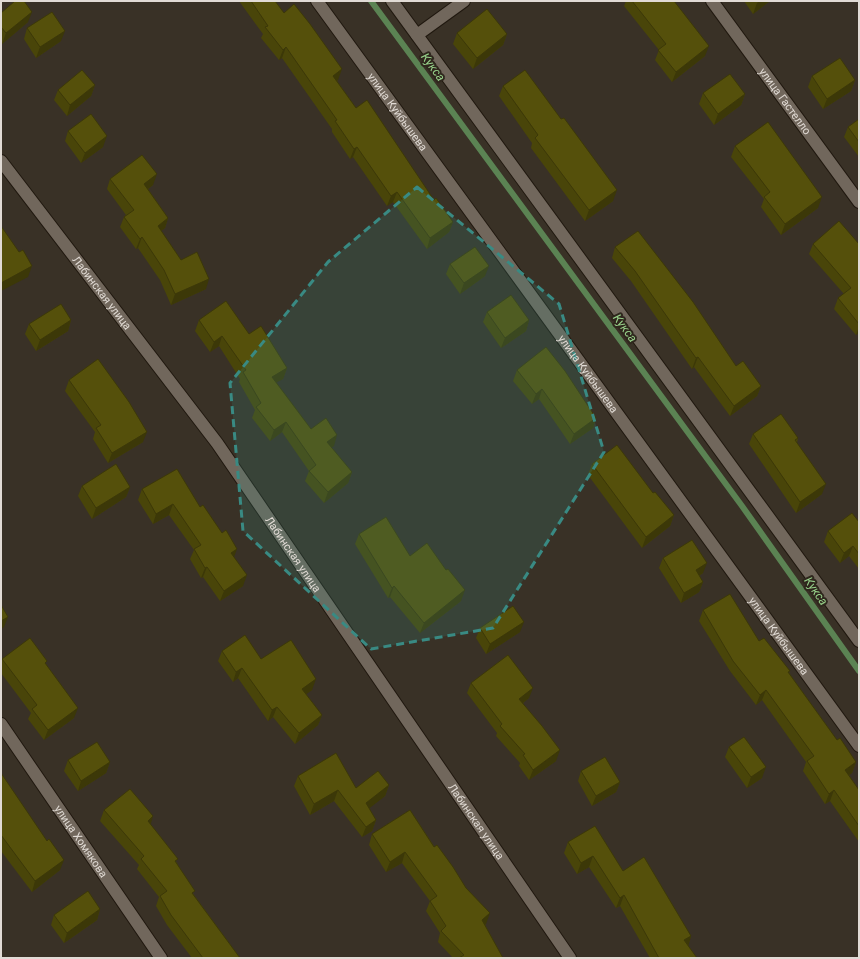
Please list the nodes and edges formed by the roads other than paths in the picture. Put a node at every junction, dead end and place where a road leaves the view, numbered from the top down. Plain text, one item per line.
1 (317, 1) edge
2 (392, 1) edge
3 (464, 1) edge
4 (712, 1) edge
5 (417, 35) junction
6 (1, 161) edge
7 (859, 202) edge
8 (859, 641) edge
9 (1, 724) edge
10 (859, 746) edge
11 (161, 958) edge
12 (570, 958) edge

1 - 10 street, улица Куйбышева
2 - 5 street
3 - 5 street
4 - 7 street, улица Гастелло
5 - 8 street
6 - 12 street, Лабинская улица
9 - 11 street, улица Хомякова

